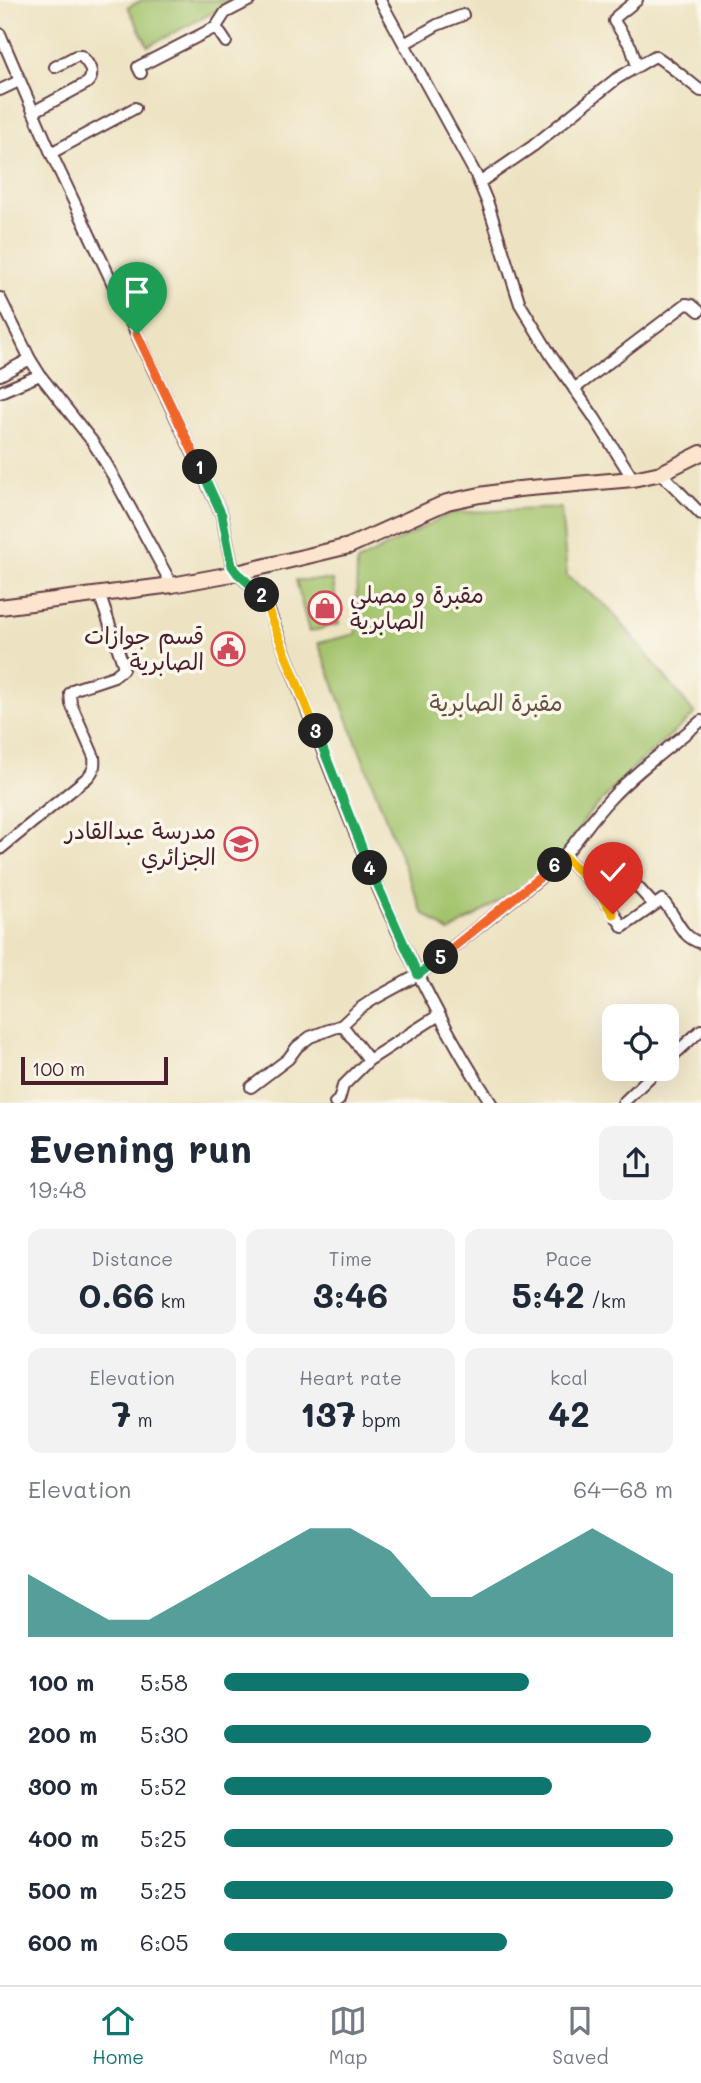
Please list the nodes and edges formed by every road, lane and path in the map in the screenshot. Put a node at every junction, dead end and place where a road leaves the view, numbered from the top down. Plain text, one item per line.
1 (250, 0) edge
2 (380, 0) edge
3 (637, 0) edge
4 (463, 15) dead end
5 (216, 27) junction
6 (0, 34) edge
7 (226, 42) dead end
8 (404, 44) junction
9 (637, 66) junction
10 (55, 67) dead end
11 (141, 73) dead end
12 (19, 81) junction
13 (0, 90) edge
14 (701, 91) edge
15 (135, 108) dead end
16 (33, 112) junction
17 (51, 153) junction
18 (479, 183) junction
19 (1, 302) edge
20 (699, 311) dead end
21 (30, 359) junction
22 (0, 375) edge
23 (40, 375) junction
24 (574, 388) junction
25 (0, 392) edge
26 (701, 453) edge
27 (661, 473) junction
28 (633, 479) junction
29 (701, 514) edge
30 (237, 573) junction
31 (172, 585) junction
32 (99, 593) junction
33 (0, 607) edge
34 (701, 721) edge
35 (0, 849) edge
36 (564, 857) junction
37 (619, 870) dead end
38 (653, 904) junction
39 (701, 943) edge
40 (418, 975) junction
41 (439, 1015) junction
42 (342, 1026) junction
43 (701, 1030) edge
44 (679, 1050) edge
45 (369, 1060) junction
46 (645, 1081) edge
47 (251, 1087) dead end
48 (335, 1103) edge
49 (491, 1103) edge
50 (623, 1103) edge

1 - 5 street
2 - 8 street
3 - 9 street
4 - 8 street
5 - 7 street
5 - 11 street
6 - 12 street
8 - 18 street
9 - 14 street
9 - 18 street
10 - 16 street
12 - 13 street
12 - 16 street
15 - 17 street
16 - 17 street
17 - 30 street
18 - 24 street
19 - 21 street
20 - 24 street
21 - 22 street
21 - 23 street
23 - 25 street
23 - 31 street
24 - 28 street
26 - 27 street
27 - 28 street
27 - 29 street
28 - 30 street
30 - 31 street
30 - 40 street
31 - 32 street
32 - 33 street
32 - 35 street
34 - 36 street
36 - 38 street
36 - 40 street
37 - 38 street
38 - 39 street
40 - 41 street
40 - 42 street
41 - 45 street
41 - 49 street
42 - 45 street
42 - 47 street
43 - 44 street
45 - 48 street
46 - 50 street

